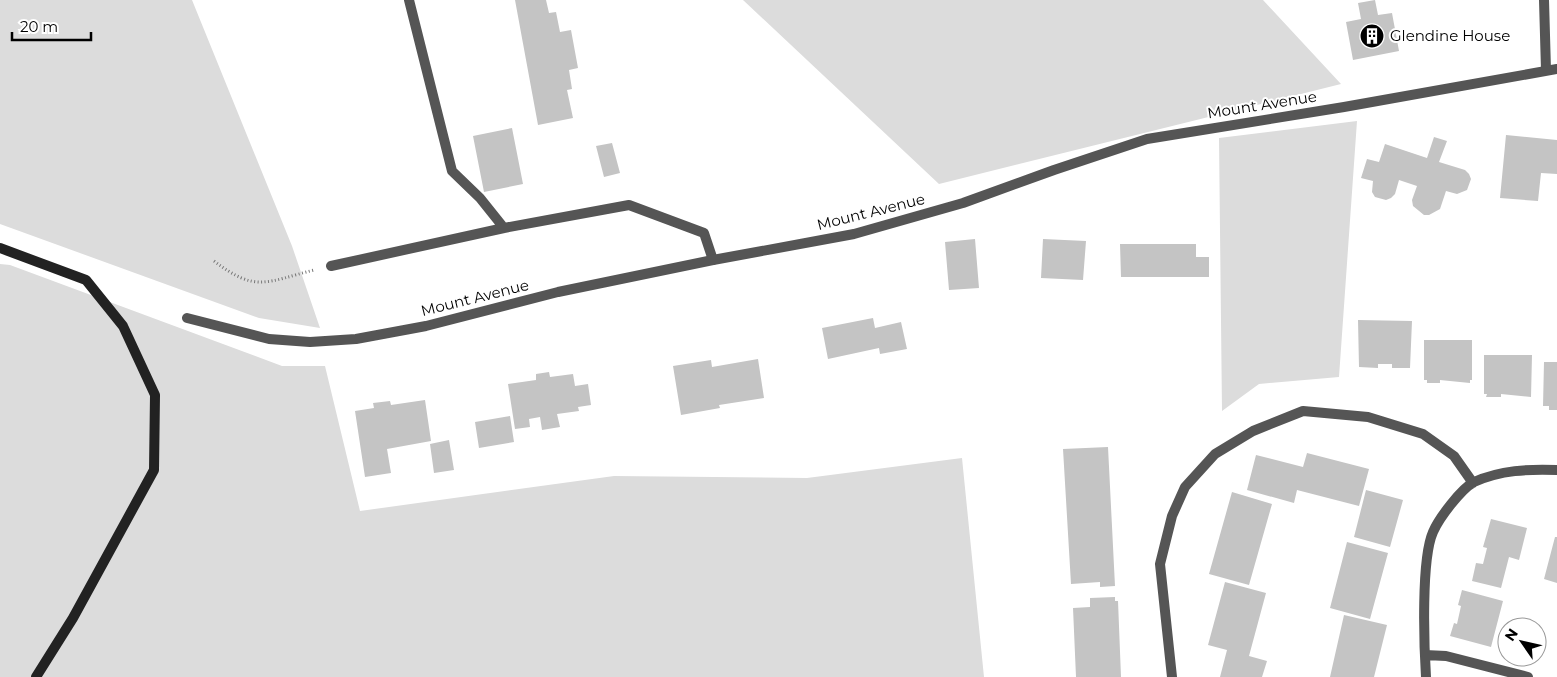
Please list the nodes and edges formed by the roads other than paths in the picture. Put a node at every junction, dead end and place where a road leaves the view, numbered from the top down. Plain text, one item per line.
1 (409, 0) edge
2 (1544, 0) edge
3 (1557, 69) edge
4 (1546, 70) junction
5 (504, 228) junction
6 (0, 248) edge
7 (713, 260) junction
8 (331, 266) road end
9 (187, 318) dead end
10 (1557, 470) edge
11 (1473, 483) junction
12 (1425, 655) junction
13 (36, 677) edge
14 (1172, 677) edge
15 (1426, 677) edge
16 (1528, 677) edge

1 - 5 street
2 - 4 street
3 - 4 street, Mount Avenue
4 - 7 street, Mount Avenue
5 - 7 street
5 - 8 street
6 - 13 street
7 - 9 street, Mount Avenue
10 - 11 street
11 - 12 street
11 - 14 street
12 - 15 street
12 - 16 street

